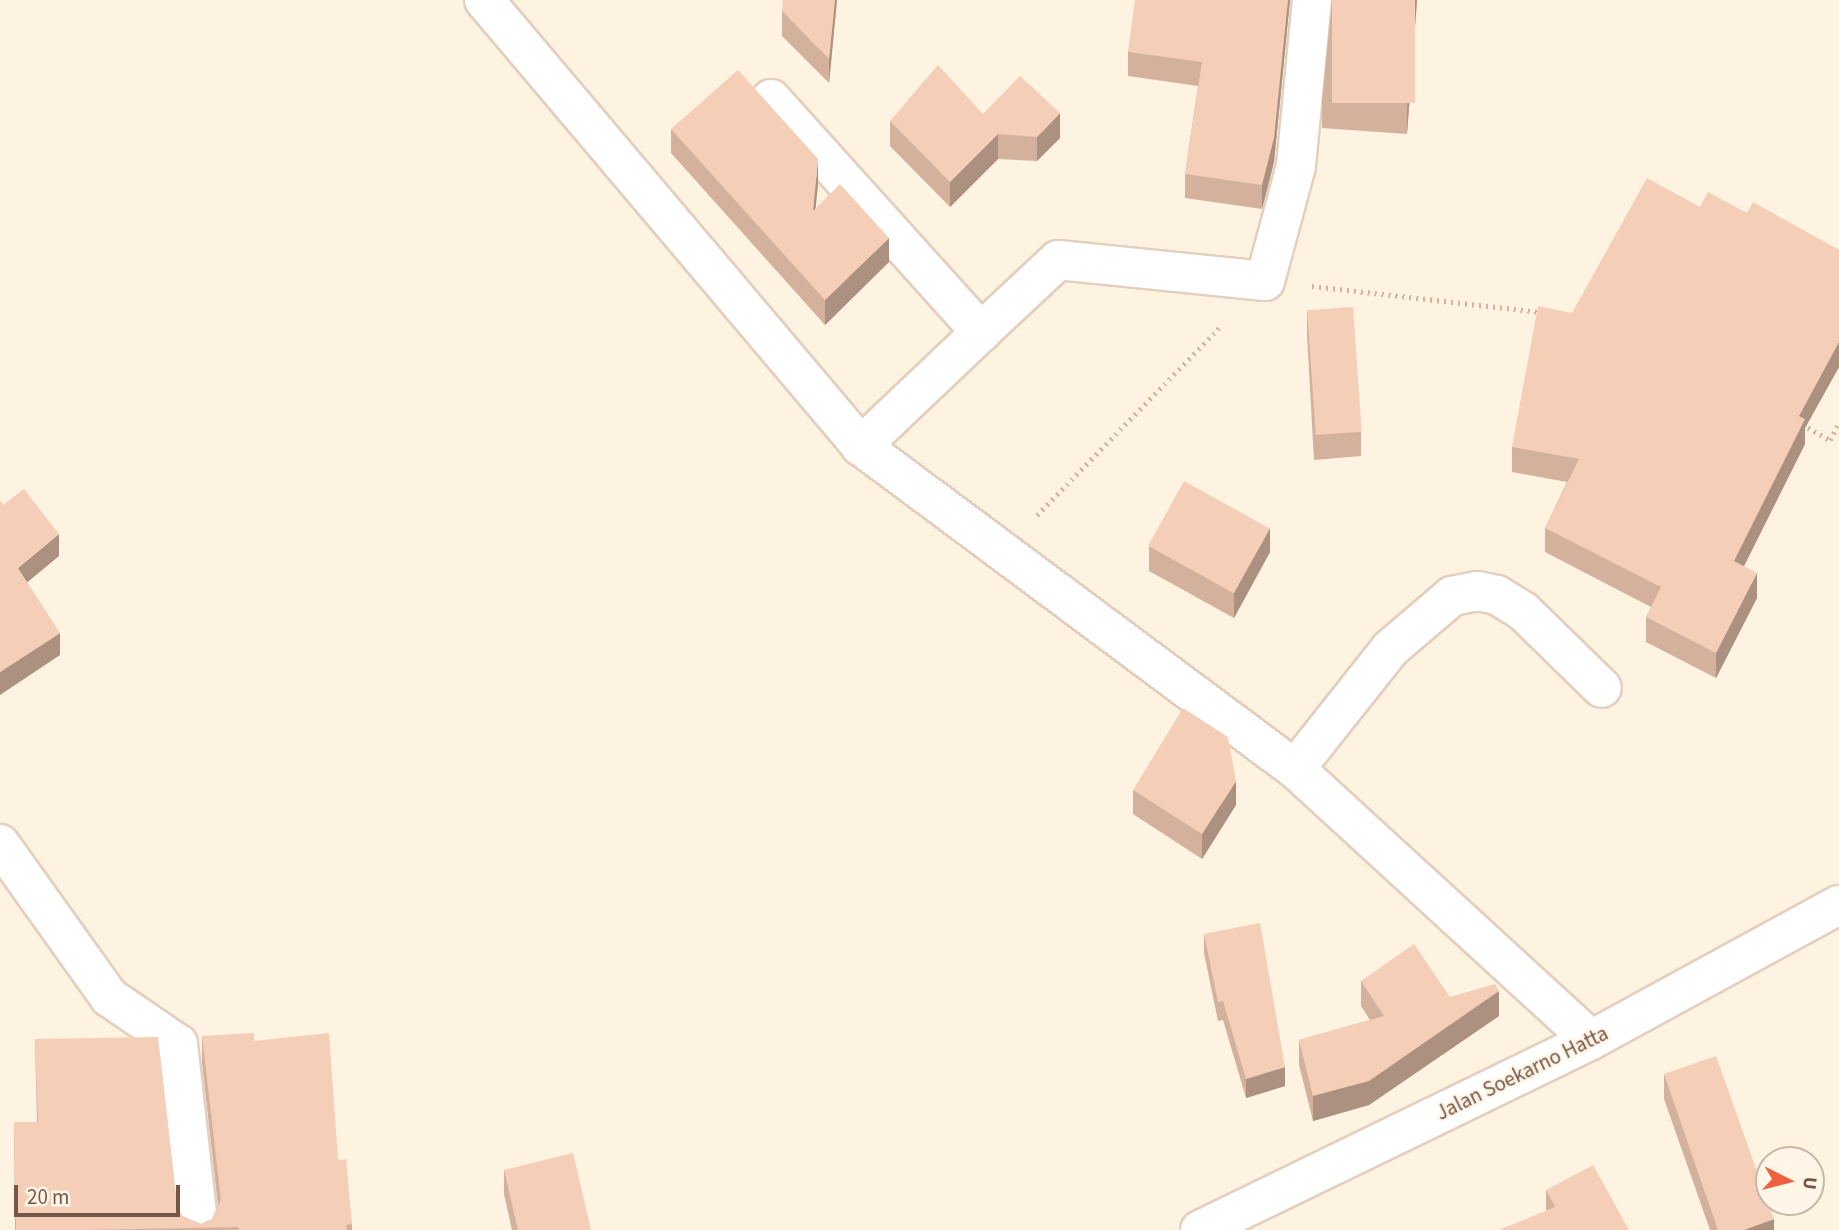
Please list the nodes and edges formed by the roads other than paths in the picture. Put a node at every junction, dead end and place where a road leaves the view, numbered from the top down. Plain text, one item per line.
1 (484, 0) edge
2 (1312, 0) edge
3 (771, 99) dead end
4 (981, 332) junction
5 (861, 446) junction
6 (1602, 688) dead end
7 (1295, 769) junction
8 (0, 844) edge
9 (1839, 905) edge
10 (1591, 1040) junction
11 (199, 1230) edge
12 (1200, 1230) edge

1 - 5 street
2 - 4 street
3 - 4 street
4 - 5 street
5 - 7 street
6 - 7 street
7 - 10 street
8 - 11 street
9 - 10 street, Jalan Soekarno Hatta
10 - 12 street, Jalan Soekarno Hatta

